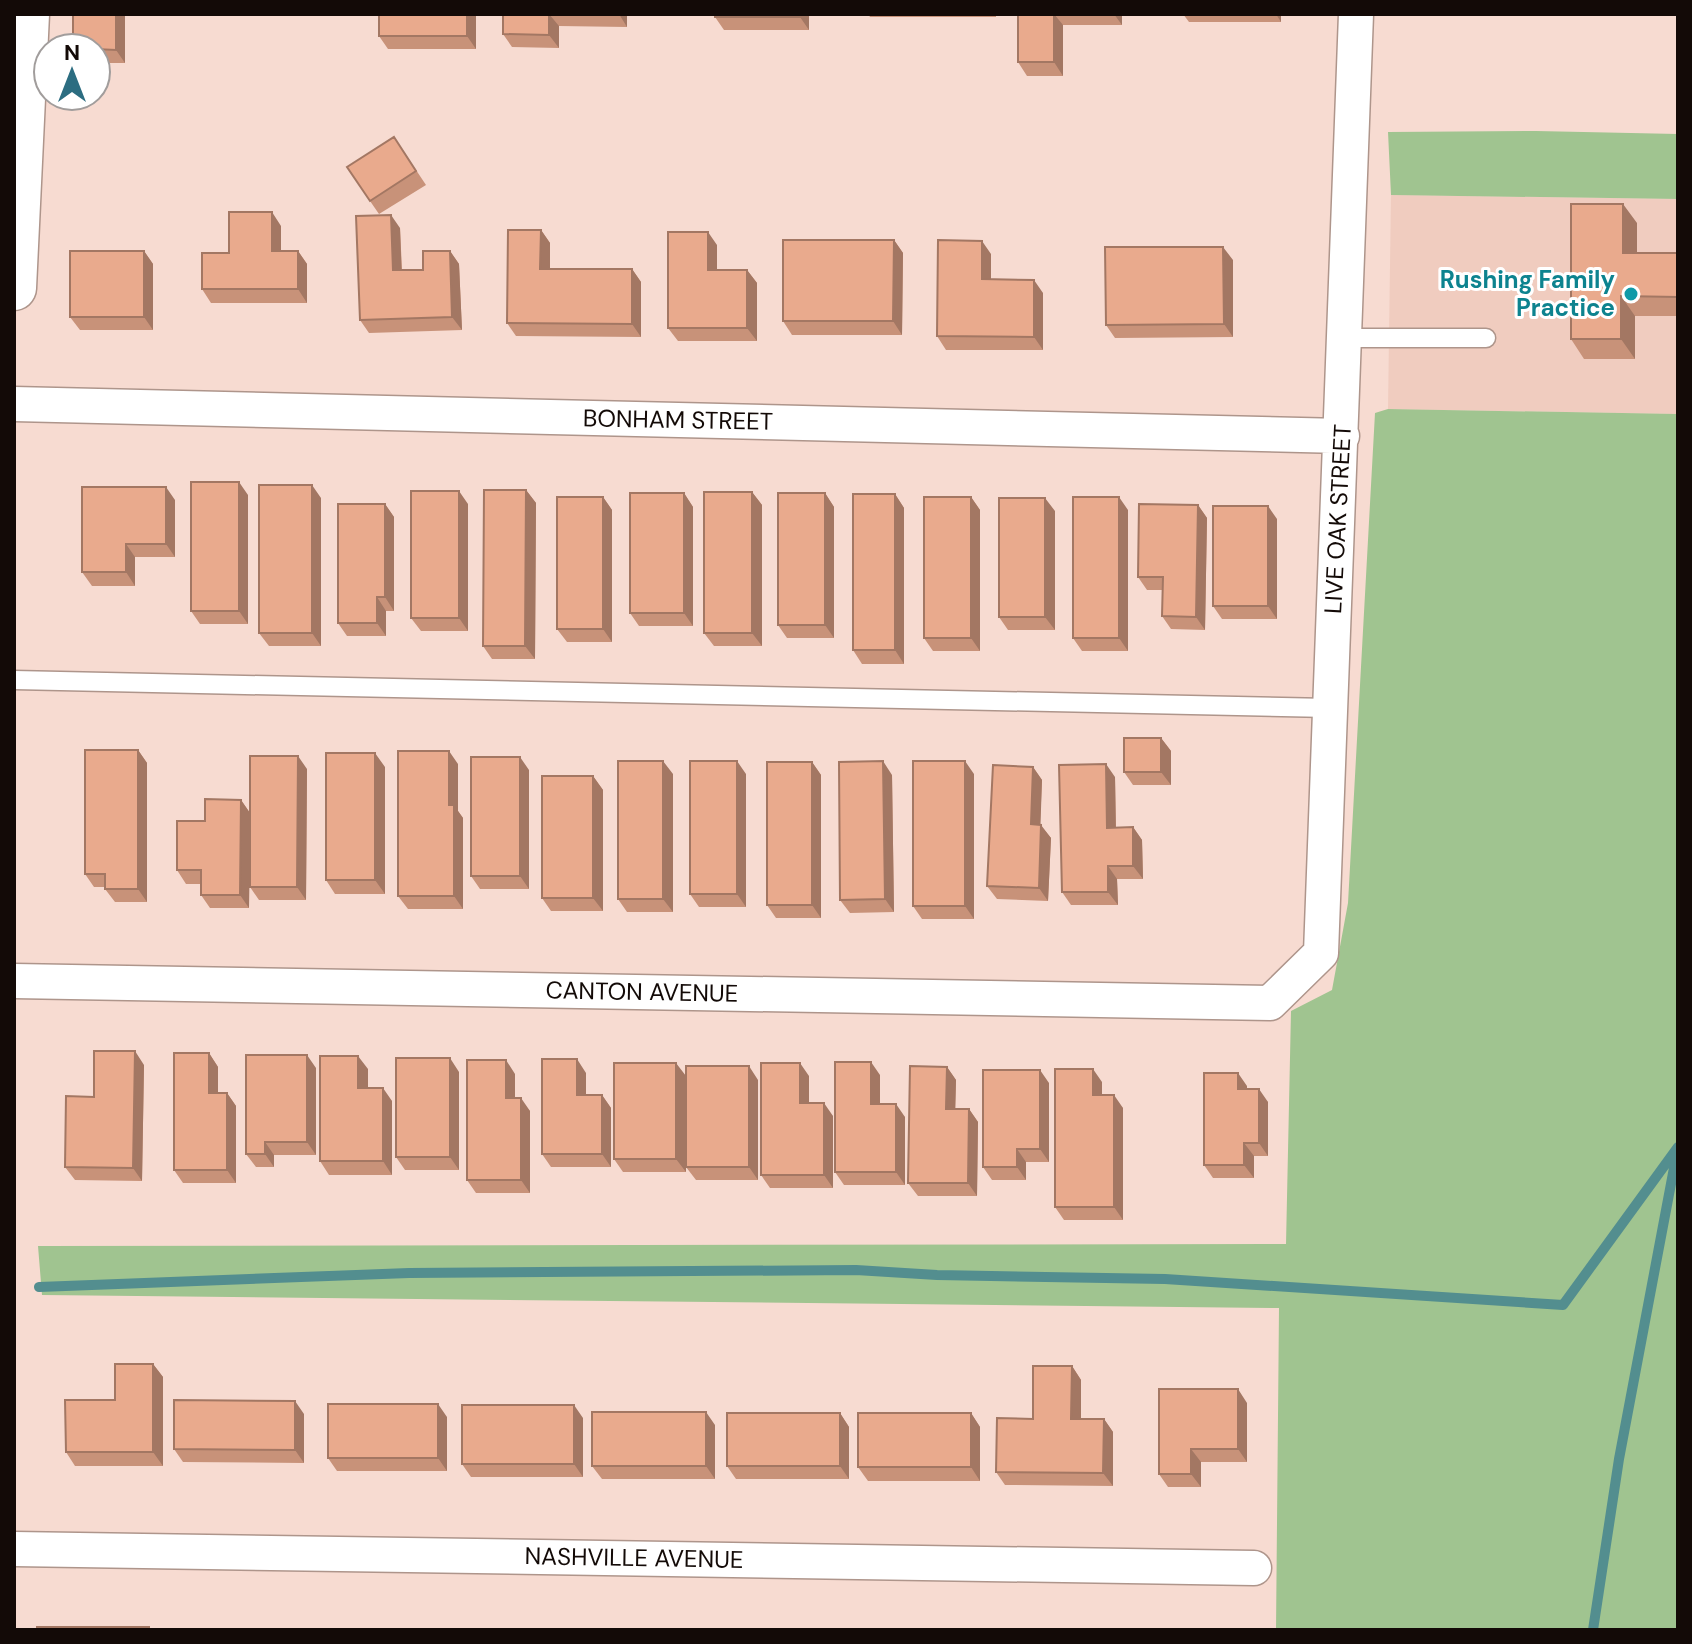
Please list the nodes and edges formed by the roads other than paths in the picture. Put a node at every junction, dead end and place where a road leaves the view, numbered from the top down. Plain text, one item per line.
1 (27, 14) edge
2 (1356, 14) edge
3 (17, 156) edge
4 (14, 288) edge
5 (1345, 338) junction
6 (1486, 338) dead end
7 (14, 404) edge
8 (1342, 436) junction
9 (14, 680) edge
10 (1329, 708) junction
11 (14, 981) edge
12 (1270, 1003) joint
13 (14, 1549) edge
14 (1254, 1568) dead end

1 - 3 street
2 - 5 street, LIVE OAK STREET
3 - 4 street
5 - 6 lane
5 - 8 street, LIVE OAK STREET
7 - 8 street, BONHAM STREET
8 - 10 street, LIVE OAK STREET
9 - 10 lane
10 - 12 street, LIVE OAK STREET
11 - 12 street, CANTON AVENUE
13 - 14 street, NASHVILLE AVENUE

